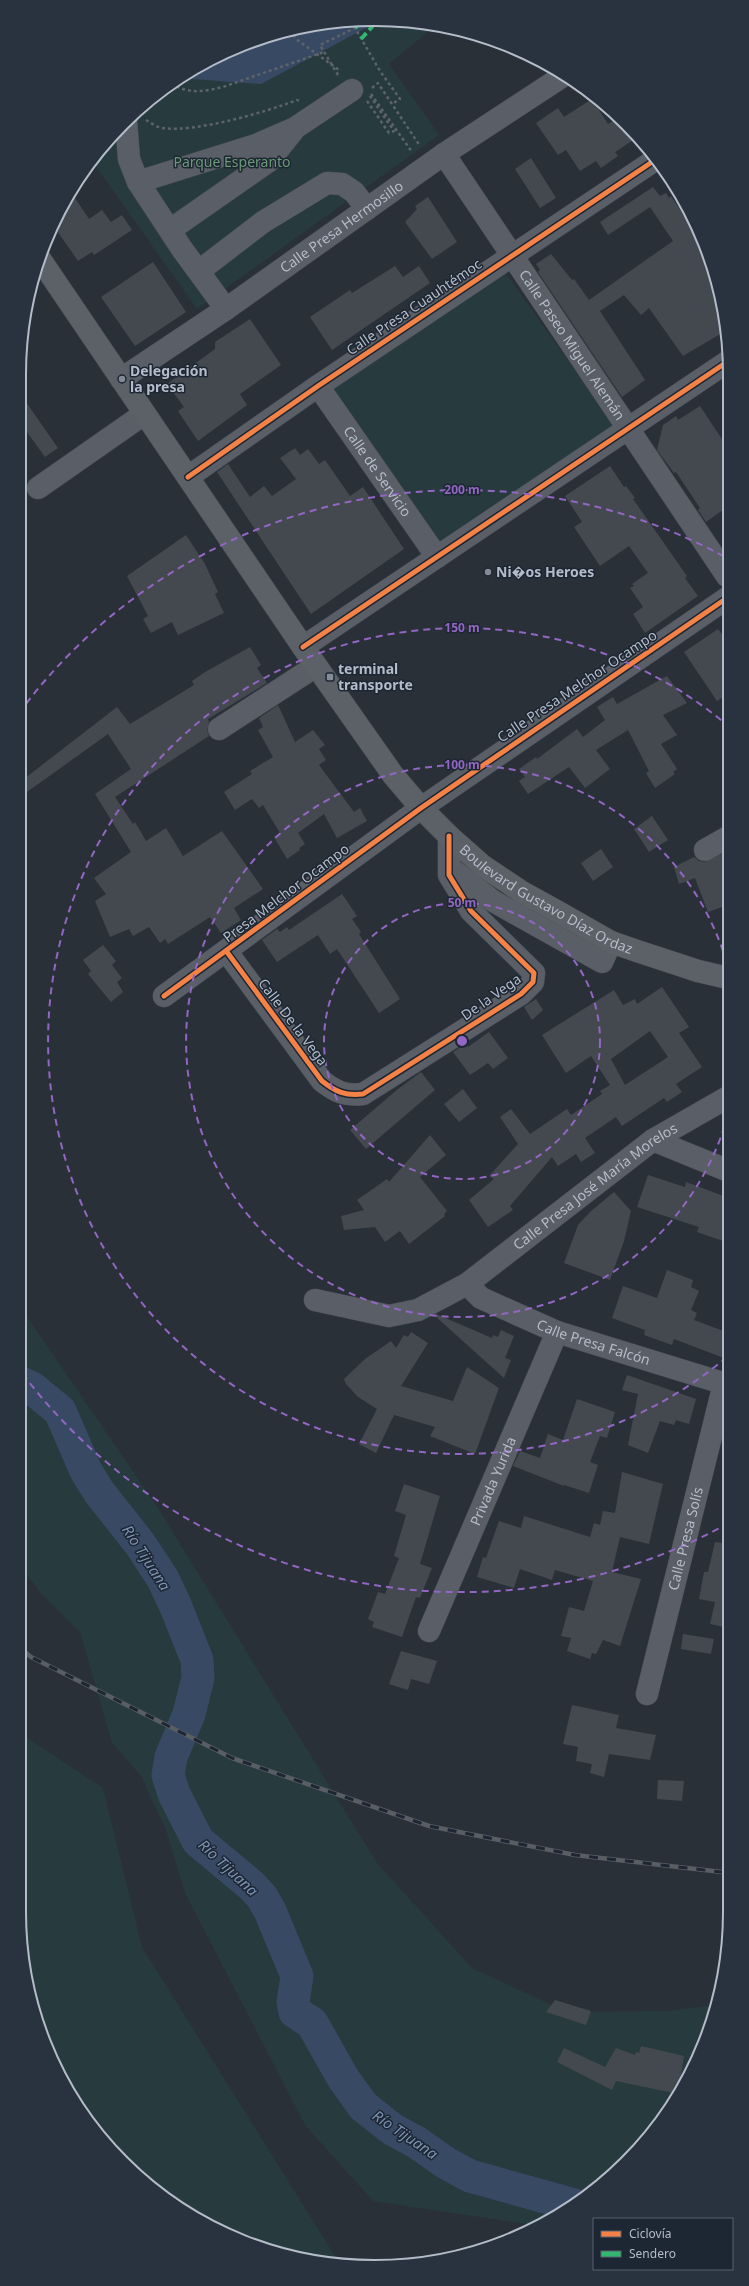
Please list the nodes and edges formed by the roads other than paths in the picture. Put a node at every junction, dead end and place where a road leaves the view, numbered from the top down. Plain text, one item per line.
1 (558, 79) edge
2 (355, 92) road end
3 (134, 123) edge
4 (303, 123) junction
5 (433, 162) junction
6 (651, 162) edge
7 (138, 182) junction
8 (367, 209) junction
9 (170, 230) junction
10 (512, 255) junction
11 (43, 264) edge
12 (199, 271) junction
13 (226, 309) junction
14 (723, 365) edge
15 (121, 379) junction
16 (318, 386) junction
17 (144, 414) junction
18 (628, 428) junction
19 (188, 477) junction
20 (38, 488) dead end
21 (437, 557) junction
22 (723, 570) edge
23 (723, 601) edge
24 (303, 647) junction
25 (316, 666) junction
26 (219, 729) dead end
27 (421, 808) junction
28 (449, 836) junction
29 (723, 840) edge
30 (705, 850) dead end
31 (449, 867) junction
32 (611, 942) junction
33 (226, 952) junction
34 (723, 977) edge
35 (164, 996) dead end
36 (350, 1095) joint
37 (723, 1101) edge
38 (653, 1140) junction
39 (723, 1169) edge
40 (467, 1284) junction
41 (315, 1300) dead end
42 (557, 1332) junction
43 (723, 1383) edge
44 (723, 1400) edge
45 (429, 1631) dead end
46 (647, 1694) dead end

1 - 5 street, Calle Presa Hermosillo
2 - 4 street
3 - 7 street
4 - 7 street
4 - 9 street
5 - 8 street, Calle Presa Hermosillo
5 - 10 street, Calle Paseo Miguel Alemán
6 - 10 street, Calle Presa Cuauhtémoc
7 - 9 street
8 - 12 street
8 - 13 street, Calle Presa Hermosillo
9 - 12 street
10 - 16 street, Calle Presa Cuauhtémoc
10 - 18 street, Calle Paseo Miguel Alemán
11 - 15 main road, Boulevard Gustavo Díaz Ordaz
12 - 13 street
13 - 15 street, Calle Presa Hermosillo
14 - 18 street
15 - 17 main road, Boulevard Gustavo Díaz Ordaz
16 - 19 street, Calle Presa Cuauhtémoc
16 - 21 street, Calle de Servicio
17 - 19 main road, Boulevard Gustavo Díaz Ordaz
17 - 20 street
18 - 21 street
18 - 22 street, Calle Paseo Miguel Alemán
19 - 24 main road, Boulevard Gustavo Díaz Ordaz
21 - 24 street
23 - 27 street, Calle Presa Melchor Ocampo
24 - 25 main road, Boulevard Gustavo Díaz Ordaz
25 - 26 street
25 - 27 main road, Boulevard Gustavo Díaz Ordaz
27 - 28 main road, Boulevard Gustavo Díaz Ordaz
27 - 33 street, Presa Melchor Ocampo
28 - 31 street, De la Vega
28 - 32 main road, Boulevard Gustavo Díaz Ordaz
29 - 30 street
31 - 32 street
31 - 36 street, De la Vega
32 - 34 main road, Boulevard Gustavo Díaz Ordaz
33 - 35 street, Presa Melchor Ocampo
33 - 36 street, Calle De la Vega
37 - 38 street, Calle Presa José María Morelos
38 - 39 street
38 - 40 street, Calle Presa José María Morelos
40 - 41 street, Calle Presa José María Morelos
40 - 42 street, Calle Presa Falcón
42 - 43 street, Calle Presa Falcón
42 - 45 street, Privada Yurida
44 - 46 street, Calle Presa Solís

